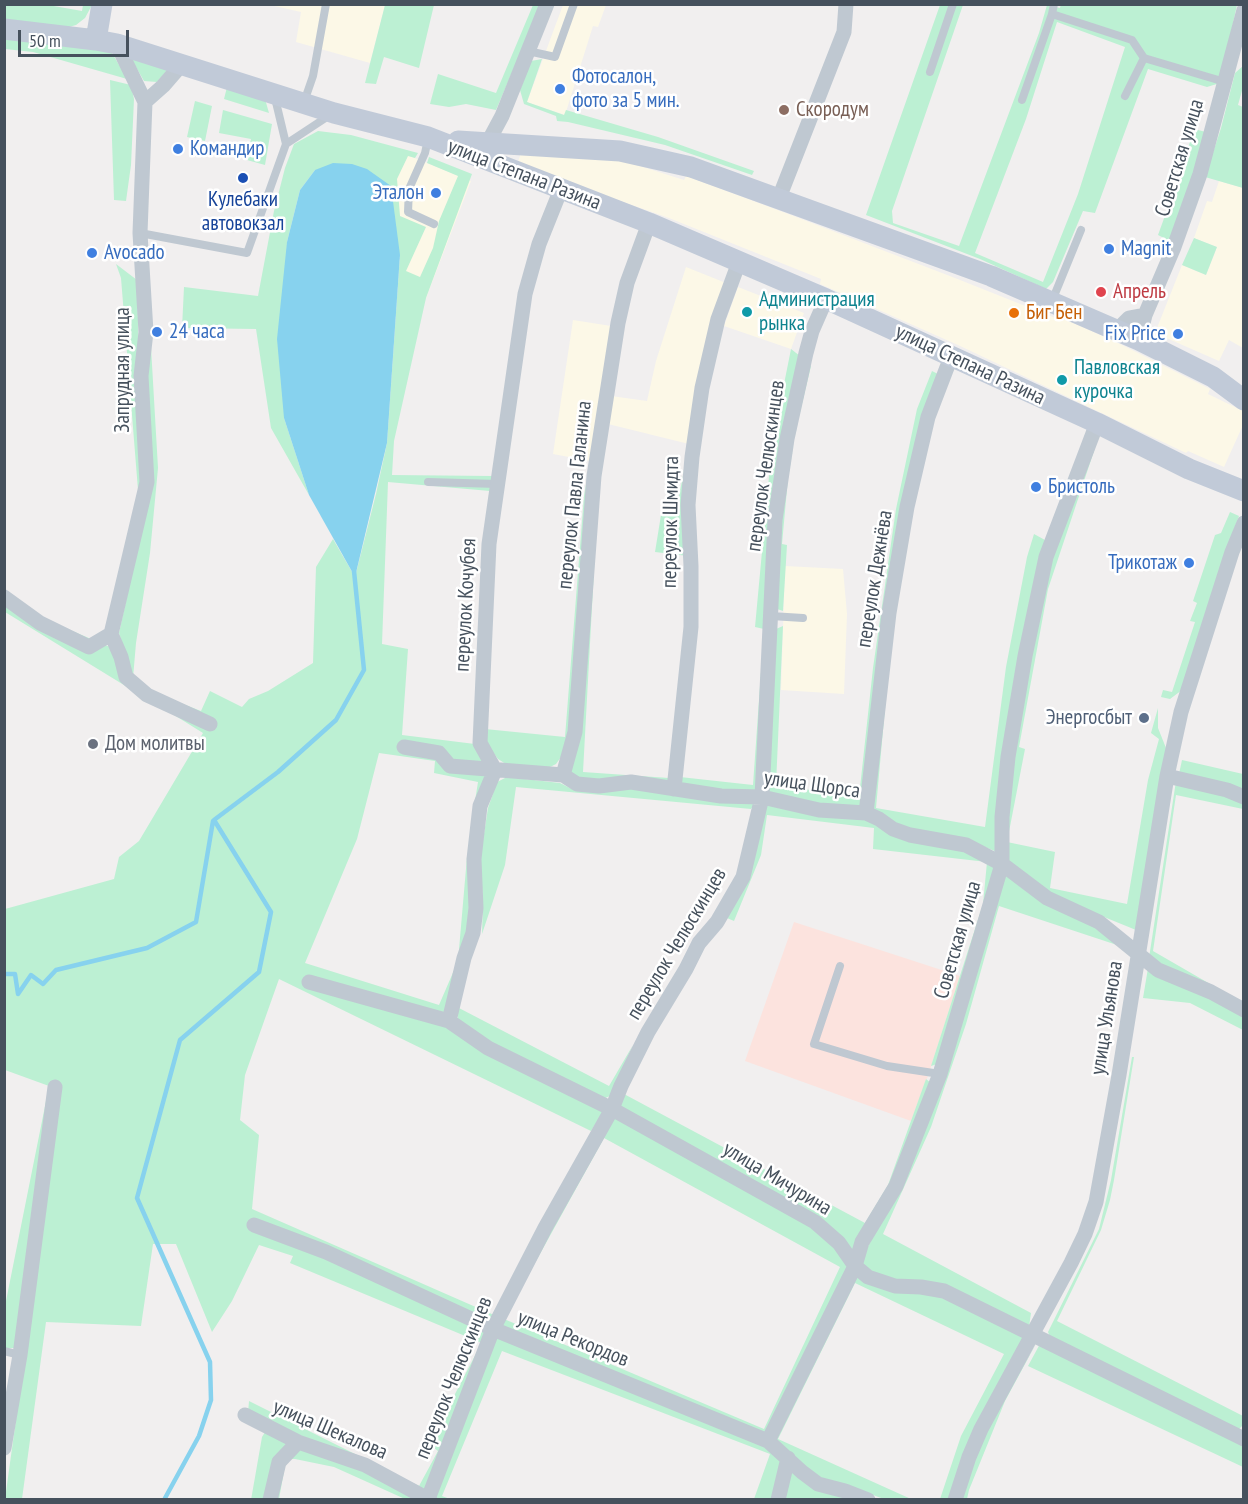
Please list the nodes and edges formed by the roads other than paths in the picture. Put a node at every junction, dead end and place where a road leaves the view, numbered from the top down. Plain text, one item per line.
1 (102, 4) edge
2 (326, 4) edge
3 (547, 4) edge
4 (574, 4) edge
5 (846, 4) edge
6 (953, 4) edge
7 (1054, 4) edge
8 (1244, 10) edge
9 (1052, 14) junction
10 (4, 29) edge
11 (96, 40) junction
12 (117, 44) junction
13 (528, 51) junction
14 (1238, 53) edge
15 (1144, 58) junction
16 (182, 64) junction
17 (930, 72) dead end
18 (1225, 82) junction
19 (274, 94) junction
20 (1125, 96) dead end
21 (1022, 100) dead end
22 (145, 102) junction
23 (303, 103) junction
24 (334, 113) junction
25 (428, 137) junction
26 (286, 144) junction
27 (487, 144) junction
28 (513, 158) junction
29 (561, 189) junction
30 (779, 198) junction
31 (649, 223) junction
32 (434, 224) dead end
33 (1081, 230) dead end
34 (140, 233) junction
35 (739, 262) junction
36 (826, 299) junction
37 (1052, 302) junction
38 (1145, 315) junction
39 (1117, 330) junction
40 (1139, 340) junction
41 (951, 357) junction
42 (1244, 400) edge
43 (1096, 423) junction
44 (428, 482) dead end
45 (498, 484) junction
46 (1244, 491) edge
47 (1244, 523) edge
48 (4, 597) edge
49 (771, 616) junction
50 (803, 618) dead end
51 (111, 634) junction
52 (210, 724) dead end
53 (404, 747) dead end
54 (495, 770) junction
55 (563, 775) junction
56 (1167, 776) junction
57 (674, 789) junction
58 (762, 797) junction
59 (1244, 797) edge
60 (866, 813) junction
61 (1002, 864) junction
62 (1139, 953) junction
63 (840, 966) dead end
64 (309, 982) dead end
65 (1244, 1010) edge
66 (449, 1021) junction
67 (940, 1074) junction
68 (55, 1087) dead end
69 (612, 1109) junction
70 (254, 1225) dead end
71 (855, 1266) junction
72 (493, 1329) junction
73 (1032, 1334) junction
74 (12, 1353) edge
75 (246, 1415) dead end
76 (1241, 1435) edge
77 (768, 1441) junction
78 (298, 1442) junction
79 (4, 1448) edge
80 (788, 1458) junction
81 (429, 1499) edge
82 (270, 1500) edge
83 (778, 1500) edge
84 (868, 1500) edge
85 (955, 1500) edge

1 - 11 main road
2 - 23 lane
3 - 13 street
4 - 13 lane
5 - 30 street
6 - 17 lane
7 - 9 lane
8 - 14 street, Советская улица
9 - 15 lane
9 - 21 lane
10 - 11 main road, улица Степана Разина
11 - 12 main road, улица Степана Разина
12 - 16 main road, улица Степана Разина
12 - 22 street, Запрудная улица
13 - 27 street
14 - 18 street, Советская улица
15 - 18 lane
15 - 20 lane
16 - 19 main road, улица Степана Разина
16 - 22 street
18 - 38 street, Советская улица
19 - 23 main road, улица Степана Разина
19 - 26 lane
22 - 34 street, Запрудная улица
23 - 24 main road, улица Степана Разина
24 - 25 main road, улица Степана Разина
24 - 26 lane
25 - 27 main road, улица Степана Разина
25 - 28 main road, улица Степана Разина
25 - 32 lane
26 - 34 lane
27 - 28 main road, улица Степана Разина
28 - 29 main road, улица Степана Разина
28 - 30 main road, улица Степана Разина
29 - 31 main road, улица Степана Разина
29 - 45 street, переулок Кочубея
30 - 37 main road, улица Степана Разина
31 - 35 main road, улица Степана Разина
31 - 55 street, переулок Павла Галанина
33 - 37 lane
34 - 51 street, Запрудная улица
35 - 36 main road, улица Степана Разина
35 - 57 street, переулок Шмидта
36 - 41 main road, улица Степана Разина
36 - 49 street, переулок Челюскинцев
37 - 39 main road, улица Степана Разина
38 - 39 street
38 - 40 street, Советская улица
39 - 40 main road, улица Степана Разина
40 - 42 main road, улица Степана Разина
41 - 43 main road, улица Степана Разина
41 - 60 street, переулок Дежнёва
43 - 46 main road, улица Степана Разина
43 - 61 street, Советская улица
44 - 45 lane
45 - 54 street, переулок Кочубея
47 - 56 street, улица Ульянова
48 - 51 street
49 - 50 lane
49 - 58 street, переулок Челюскинцев
51 - 52 street
53 - 54 street, улица Щорса
54 - 55 street, улица Щорса
54 - 66 street
55 - 57 street, улица Щорса
56 - 59 street
56 - 62 street, улица Ульянова
57 - 58 street, улица Щорса
58 - 60 street, улица Щорса
58 - 69 street, переулок Челюскинцев
60 - 61 street, улица Щорса
61 - 62 street, улица Щорса
61 - 67 street, Советская улица
62 - 65 street, улица Щорса
62 - 73 street, улица Ульянова
63 - 67 lane
64 - 66 street, улица Мичурина
66 - 69 street, улица Мичурина
67 - 71 street, Советская улица
68 - 74 street
69 - 71 street, улица Мичурина
69 - 72 street, переулок Челюскинцев
70 - 72 street, улица Рекордов
71 - 73 street, улица Мичурина
71 - 77 street, Советская улица
72 - 77 street, улица Рекордов
72 - 81 street, переулок Челюскинцев
73 - 76 street, улица Мичурина
73 - 85 street, улица Ульянова
74 - 79 street
75 - 78 street, улица Шекалова
77 - 80 street, улица Рекордов
78 - 81 street, улица Шекалова
78 - 82 street
80 - 83 street
80 - 84 street, улица Рекордов

